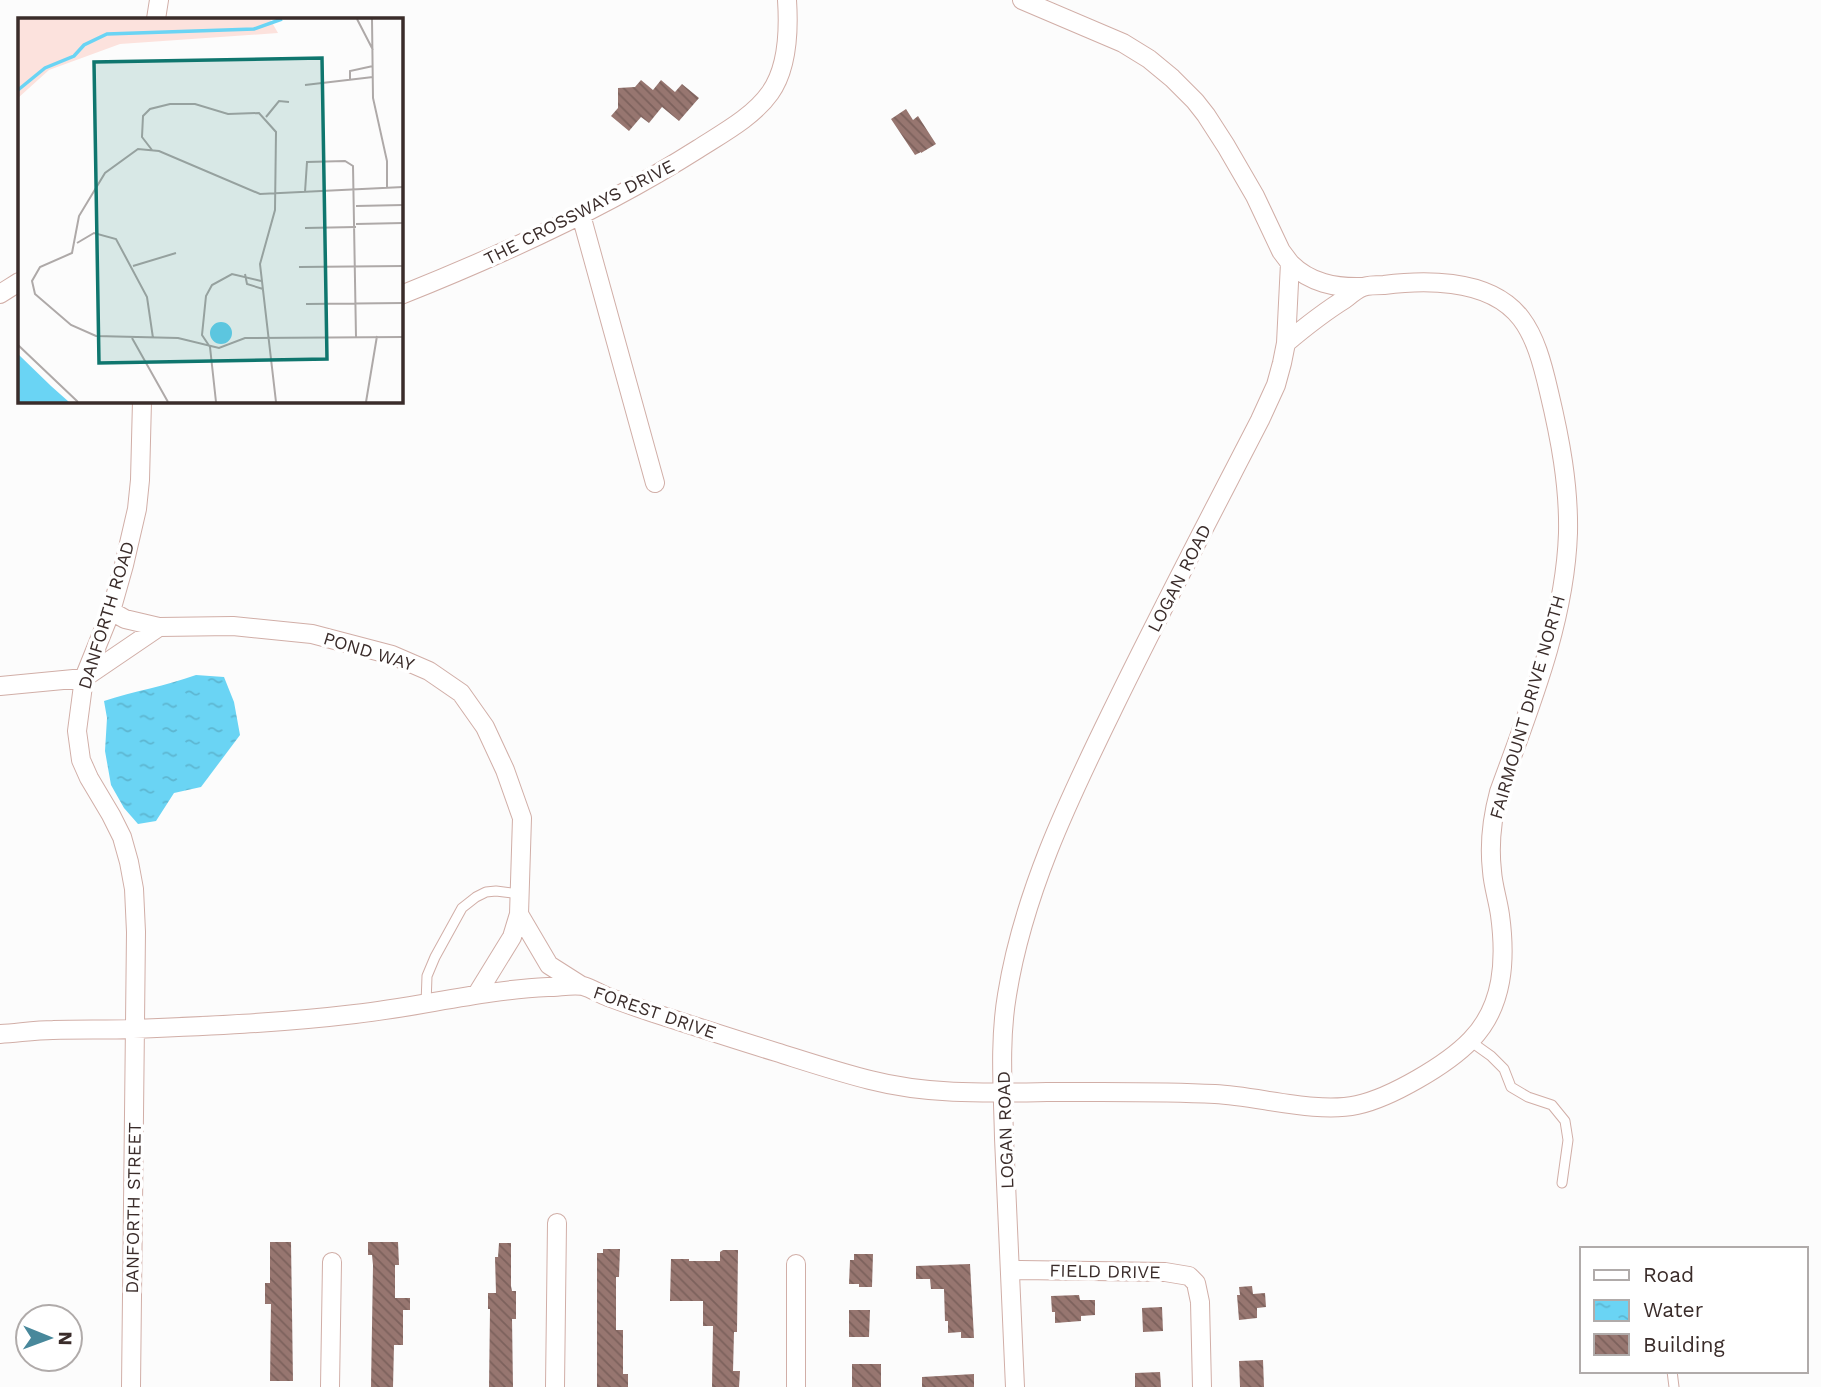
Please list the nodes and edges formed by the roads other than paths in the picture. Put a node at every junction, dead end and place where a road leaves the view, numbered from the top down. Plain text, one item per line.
1 (159, 0) edge
2 (787, 0) edge
3 (1022, 0) edge
4 (156, 18) edge
5 (581, 215) junction
6 (1290, 263) junction
7 (18, 283) edge
8 (1363, 287) junction
9 (0, 294) edge
10 (402, 295) edge
11 (1286, 343) junction
12 (142, 402) edge
13 (655, 483) dead end
14 (111, 611) junction
15 (159, 627) junction
16 (84, 678) junction
17 (0, 686) edge
18 (520, 894) junction
19 (519, 914) junction
20 (582, 986) junction
21 (477, 994) junction
22 (426, 1004) junction
23 (135, 1029) junction
24 (0, 1034) edge
25 (1471, 1041) junction
26 (1003, 1093) junction
27 (1562, 1183) dead end
28 (557, 1223) dead end
29 (332, 1262) dead end
30 (796, 1264) dead end
31 (1010, 1271) junction
32 (131, 1387) edge
33 (330, 1387) edge
34 (555, 1387) edge
35 (796, 1387) edge
36 (1015, 1387) edge
37 (1202, 1387) edge

1 - 4 street
2 - 5 street, THE CROSSWAYS DRIVE
3 - 6 street
5 - 10 street, THE CROSSWAYS DRIVE
5 - 13 street
6 - 8 street
6 - 11 street, LOGAN ROAD
7 - 9 street
8 - 11 street, FAIRMOUNT DRIVE NORTH
8 - 25 street, FAIRMOUNT DRIVE NORTH
11 - 26 street, LOGAN ROAD
12 - 14 street, DANFORTH ROAD
14 - 15 street, POND WAY
14 - 16 street, DANFORTH ROAD
15 - 16 street
15 - 18 street, POND WAY
16 - 17 street
16 - 23 street, DANFORTH ROAD
18 - 19 street, POND WAY
18 - 22 lane
19 - 20 street
19 - 21 street, POND WAY
20 - 21 street, FOREST DRIVE
20 - 26 street, FOREST DRIVE
21 - 22 street, FOREST DRIVE
22 - 23 street, FOREST DRIVE
23 - 24 street, FOREST DRIVE
23 - 32 street, DANFORTH STREET
25 - 26 street, FAIRMOUNT DRIVE NORTH
25 - 27 lane
26 - 31 street, LOGAN ROAD
28 - 34 street
29 - 33 street
30 - 35 street
31 - 36 street, LOGAN ROAD
31 - 37 street, FIELD DRIVE

